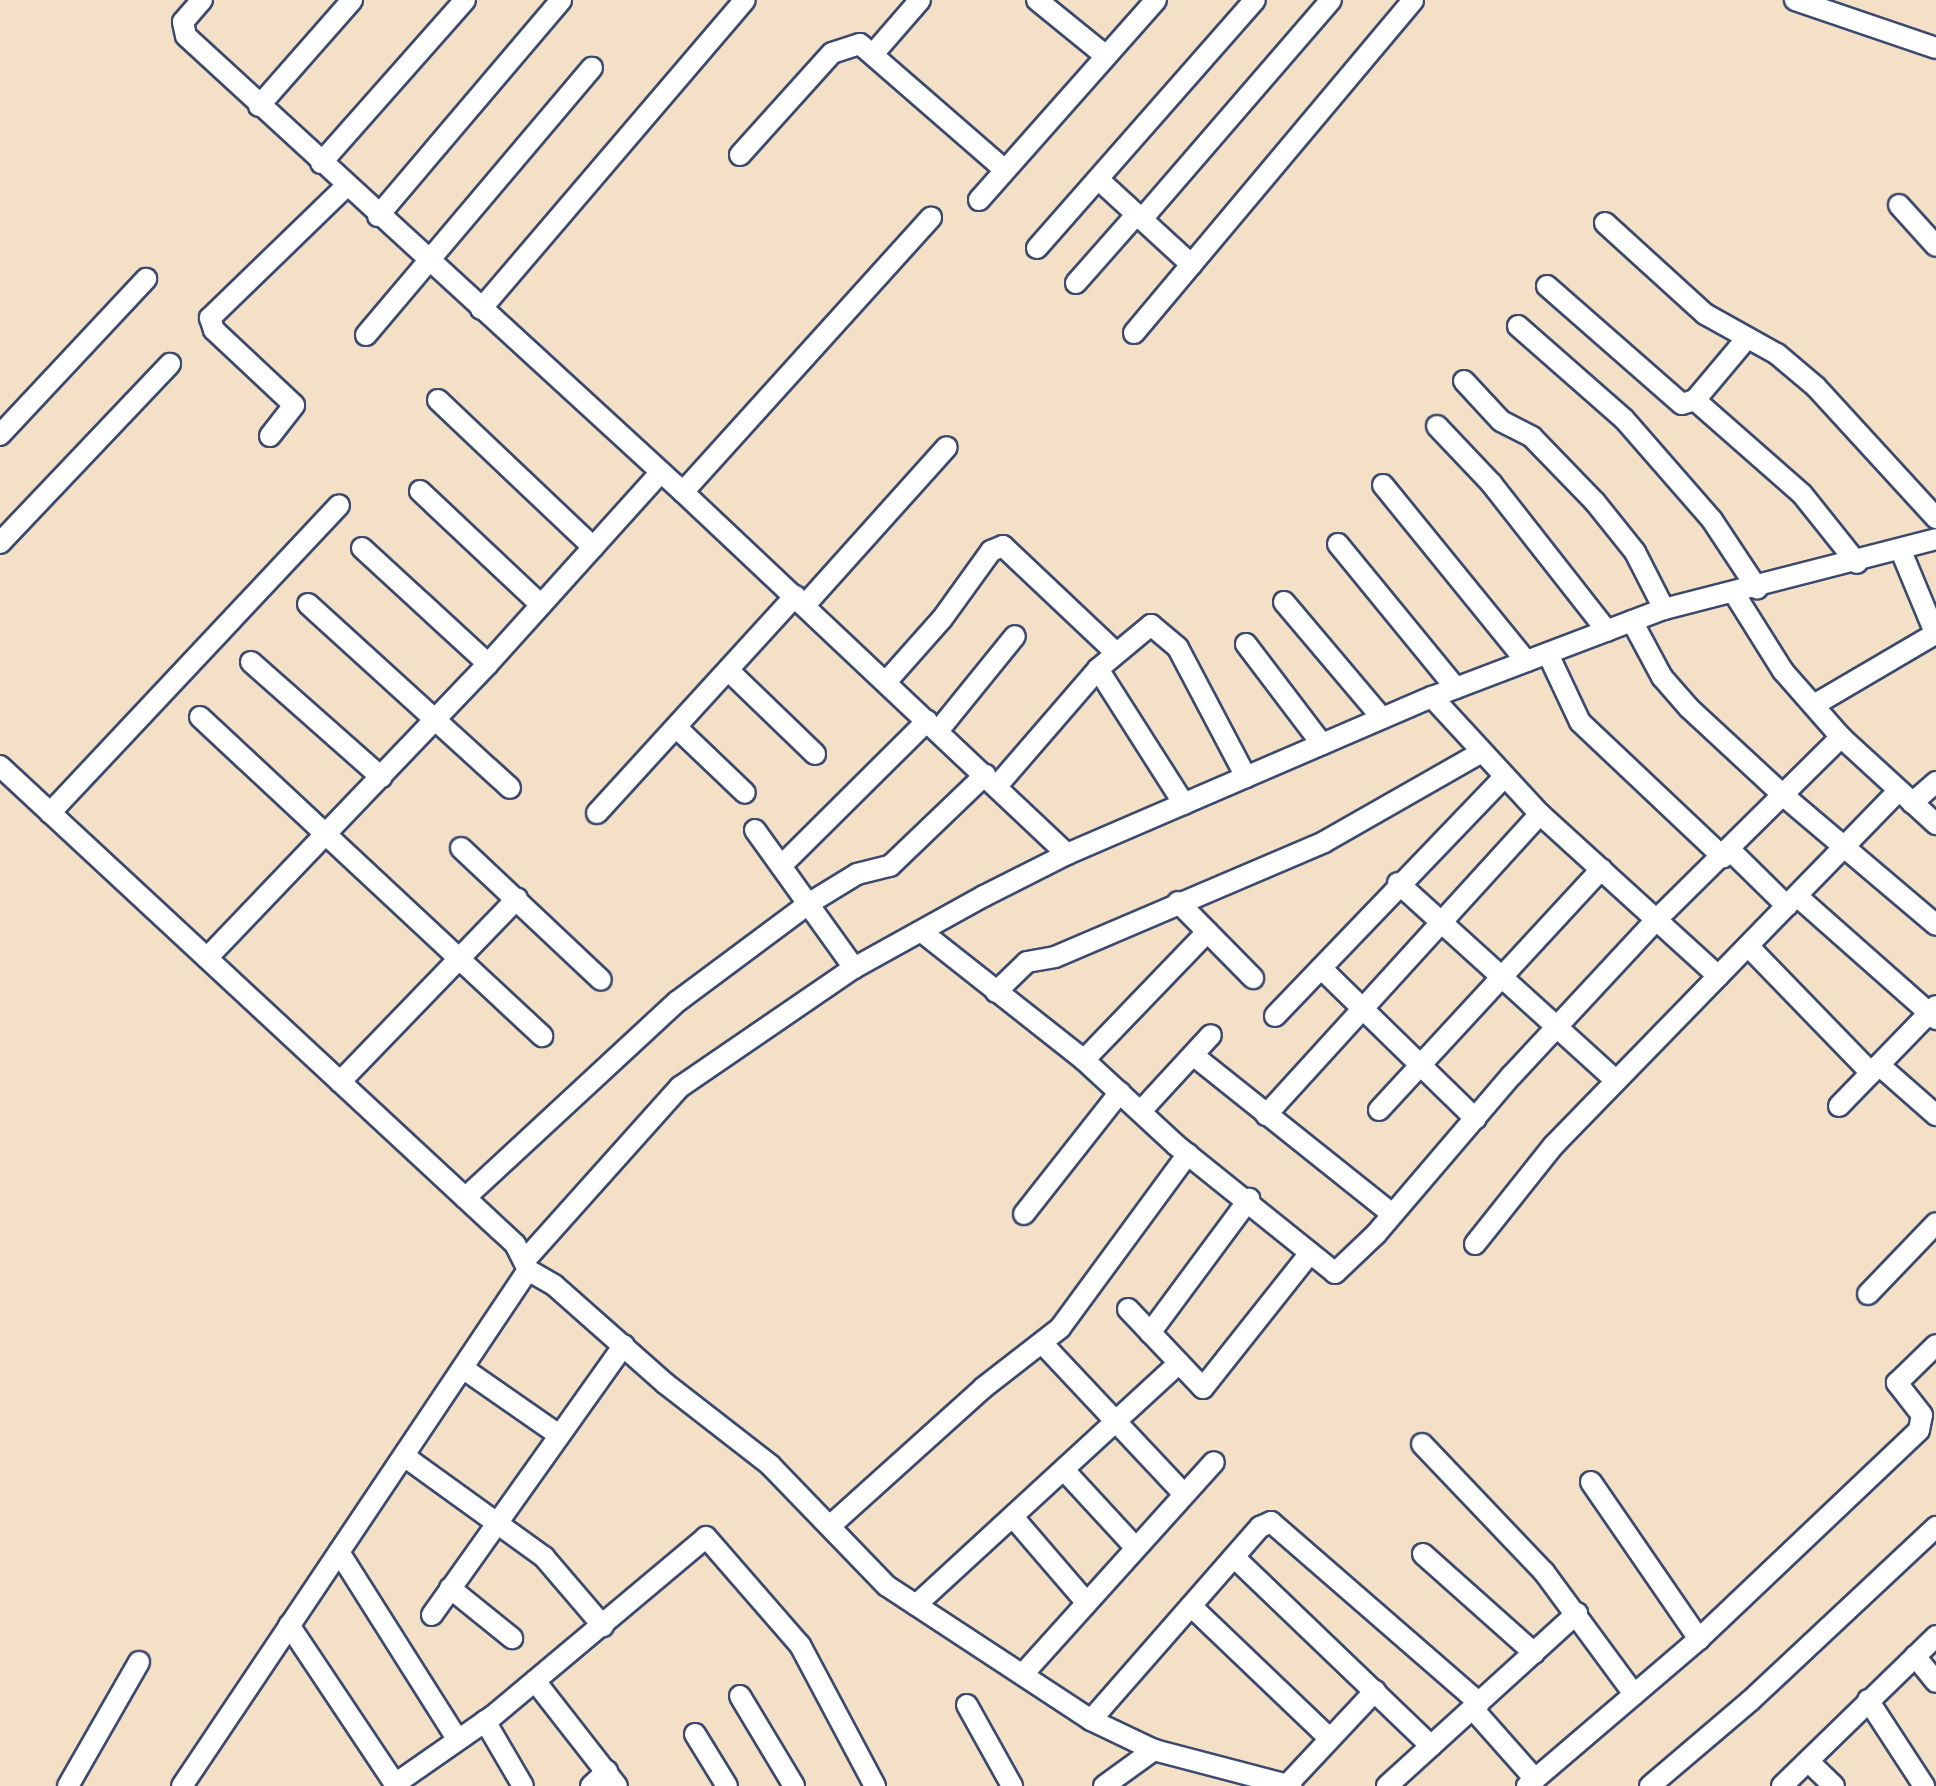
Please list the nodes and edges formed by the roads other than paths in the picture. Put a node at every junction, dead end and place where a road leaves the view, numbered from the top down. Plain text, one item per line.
1 (202, 0) edge
2 (352, 0) edge
3 (465, 0) edge
4 (561, 0) edge
5 (745, 0) edge
6 (920, 0) edge
7 (1037, 0) edge
8 (1255, 0) edge
9 (1331, 0) edge
10 (1413, 0) edge
11 (1795, 0) edge
12 (1154, 1) edge
13 (1936, 48) edge
14 (874, 53) junction
15 (1106, 56) junction
16 (592, 68) dead end
17 (259, 106) junction
18 (740, 155) dead end
19 (321, 163) junction
20 (1005, 170) junction
21 (1098, 179) junction
22 (346, 186) junction
23 (979, 200) dead end
24 (1899, 205) dead end
25 (378, 216) junction
26 (1139, 217) junction
27 (931, 218) dead end
28 (1605, 223) dead end
29 (1935, 242) edge
30 (1037, 248) dead end
31 (429, 262) junction
32 (1192, 265) junction
33 (146, 279) dead end
34 (1076, 283) dead end
35 (1547, 286) dead end
36 (481, 309) junction
37 (1518, 326) dead end
38 (1134, 333) dead end
39 (366, 335) dead end
40 (1747, 338) junction
41 (170, 364) dead end
42 (1464, 381) dead end
43 (438, 400) dead end
44 (1695, 400) junction
45 (1437, 426) dead end
46 (0, 435) edge
47 (270, 436) dead end
48 (947, 447) dead end
49 (661, 472) junction
50 (1383, 485) dead end
51 (420, 491) dead end
52 (683, 492) junction
53 (339, 505) dead end
54 (1936, 518) edge
55 (1936, 539) edge
56 (0, 543) edge
57 (1338, 544) dead end
58 (593, 547) junction
59 (362, 548) dead end
60 (1901, 551) junction
61 (1857, 563) junction
62 (1757, 588) junction
63 (1734, 593) junction
64 (800, 600) junction
65 (1284, 602) dead end
66 (308, 604) dead end
67 (541, 605) junction
68 (1664, 609) junction
69 (1632, 621) junction
70 (1607, 631) junction
71 (1936, 634) edge
72 (1015, 636) dead end
73 (1246, 644) dead end
74 (1115, 652) junction
75 (1548, 654) junction
76 (1526, 661) junction
77 (251, 662) dead end
78 (488, 664) junction
79 (1098, 669) junction
80 (728, 670) junction
81 (886, 682) junction
82 (1456, 688) junction
83 (1432, 697) junction
84 (1814, 705) junction
85 (200, 717) dead end
86 (1382, 718) junction
87 (435, 720) junction
88 (933, 726) junction
89 (676, 727) junction
90 (1841, 737) junction
91 (1322, 744) junction
92 (1480, 753) junction
93 (815, 754) dead end
94 (0, 766) edge
95 (381, 777) junction
96 (1246, 777) junction
97 (1504, 777) junction
98 (991, 780) junction
99 (1936, 782) edge
100 (510, 788) dead end
101 (745, 793) dead end
102 (1784, 796) junction
103 (1905, 797) junction
104 (1184, 804) junction
105 (50, 813) junction
106 (597, 813) dead end
107 (1540, 814) junction
108 (1936, 824) edge
109 (755, 830) dead end
110 (326, 835) junction
111 (1845, 846) junction
112 (461, 848) dead end
113 (1067, 854) junction
114 (1726, 854) junction
115 (781, 866) junction
116 (1601, 869) junction
117 (1398, 883) junction
118 (517, 899) junction
119 (1792, 901) junction
120 (1178, 902) junction
121 (808, 904) junction
122 (1657, 919) junction
123 (1442, 924) junction
124 (1936, 925) edge
125 (922, 932) junction
126 (1207, 932) junction
127 (1748, 946) junction
128 (207, 958) junction
129 (460, 960) junction
130 (854, 968) junction
131 (1321, 968) junction
132 (1718, 976) junction
133 (1253, 978) dead end
134 (1501, 978) junction
135 (601, 980) dead end
136 (996, 992) junction
137 (1366, 1010) junction
138 (1934, 1013) edge
139 (1275, 1016) dead end
140 (1557, 1028) junction
141 (1211, 1035) dead end
142 (542, 1036) dead end
143 (1193, 1055) junction
144 (1084, 1060) junction
145 (1421, 1062) junction
146 (1875, 1069) junction
147 (1615, 1080) junction
148 (340, 1082) junction
149 (1120, 1092) junction
150 (1839, 1106) dead end
151 (1379, 1110) dead end
152 (1141, 1111) junction
153 (1266, 1115) junction
154 (1936, 1115) edge
155 (1476, 1119) junction
156 (1188, 1154) junction
157 (465, 1198) junction
158 (1249, 1199) junction
159 (1024, 1214) dead end
160 (1392, 1214) junction
161 (1936, 1223) edge
162 (1475, 1244) dead end
163 (1310, 1253) junction
164 (527, 1264) junction
165 (1868, 1294) dead end
166 (1128, 1309) dead end
167 (1150, 1333) junction
168 (1043, 1344) junction
169 (624, 1345) junction
170 (1936, 1345) edge
171 (1177, 1365) junction
172 (464, 1369) junction
173 (1116, 1421) junction
174 (559, 1435) junction
175 (1422, 1444) dead end
176 (404, 1456) junction
177 (1214, 1462) dead end
178 (1064, 1470) junction
179 (1591, 1482) dead end
180 (1184, 1494) junction
181 (1013, 1517) junction
182 (496, 1522) junction
183 (830, 1526) junction
184 (1936, 1527) edge
185 (1135, 1547) junction
186 (339, 1552) junction
187 (1423, 1554) dead end
188 (1234, 1557) junction
189 (450, 1588) junction
190 (1086, 1602) junction
191 (916, 1605) junction
192 (1191, 1606) junction
193 (1577, 1613) junction
194 (432, 1615) dead end
195 (289, 1625) junction
196 (603, 1626) junction
197 (1936, 1636) edge
198 (512, 1638) dead end
199 (1699, 1639) junction
200 (1534, 1653) junction
201 (1915, 1656) junction
202 (139, 1662) dead end
203 (1023, 1674) junction
204 (535, 1681) junction
205 (1936, 1682) edge
206 (1375, 1691) junction
207 (1634, 1694) junction
208 (740, 1696) dead end
209 (1868, 1700) junction
210 (967, 1705) dead end
211 (1476, 1706) junction
212 (1091, 1720) junction
213 (485, 1721) junction
214 (695, 1734) dead end
215 (1329, 1738) junction
216 (458, 1740) junction
217 (1431, 1746) junction
218 (1154, 1750) junction
219 (1808, 1761) junction
220 (612, 1778) edge
221 (1243, 1780) edge
222 (1531, 1783) edge
223 (1289, 1785) edge
224 (68, 1786) edge
225 (182, 1786) edge
226 (523, 1786) edge
227 (591, 1786) edge
228 (727, 1786) edge
229 (794, 1786) edge
230 (875, 1786) edge
231 (1012, 1786) edge
232 (1104, 1786) edge
233 (1387, 1786) edge
234 (1650, 1786) edge
235 (1782, 1786) edge
236 (1834, 1786) edge
237 (1924, 1786) edge

1 - 17 street
2 - 17 street
3 - 19 street
4 - 25 street
5 - 36 street
6 - 14 street
7 - 15 street
8 - 21 street
9 - 26 street
10 - 32 street
11 - 13 street
12 - 15 street
14 - 18 street
14 - 20 street
15 - 20 street
16 - 31 street
17 - 19 street
19 - 22 street
20 - 23 street
21 - 26 street
21 - 30 street
22 - 25 street
22 - 47 street
24 - 29 street
25 - 31 street
26 - 32 street
26 - 34 street
27 - 52 street
28 - 40 street
31 - 36 street
31 - 39 street
32 - 38 street
33 - 46 street
35 - 44 street
36 - 49 street
37 - 62 street
40 - 44 street
40 - 54 street
41 - 56 street
42 - 68 street
43 - 58 street
44 - 61 street
45 - 70 street
48 - 64 street
49 - 52 street
49 - 58 street
50 - 76 street
51 - 67 street
52 - 64 street
53 - 105 street
55 - 60 street
57 - 82 street
58 - 67 street
59 - 78 street
60 - 61 street
60 - 71 street
61 - 62 street
62 - 63 street
63 - 68 street
63 - 84 street
64 - 80 street
64 - 81 street
65 - 86 street
66 - 87 street
67 - 78 street
68 - 69 street
69 - 70 street
69 - 102 street
70 - 75 street
71 - 84 street
72 - 88 street
73 - 91 street
74 - 79 street
74 - 81 street
74 - 96 street
75 - 76 street
75 - 114 street
76 - 82 street
77 - 95 street
78 - 87 street
79 - 98 street
79 - 104 street
80 - 89 street
80 - 93 street
81 - 88 street
82 - 83 street
83 - 86 street
83 - 92 street
84 - 90 street
85 - 110 street
86 - 91 street
87 - 95 street
87 - 100 street
88 - 98 street
88 - 115 street
89 - 101 street
89 - 106 street
90 - 102 street
90 - 103 street
91 - 96 street
92 - 97 street
92 - 120 street
94 - 105 street
95 - 110 street
96 - 104 street
97 - 107 street
97 - 117 street
98 - 113 street
98 - 121 street
99 - 103 street
102 - 111 street
102 - 114 street
103 - 108 street
103 - 111 street
104 - 113 street
105 - 128 street
107 - 116 street
107 - 123 street
109 - 115 street
110 - 128 street
110 - 129 street
111 - 119 street
111 - 124 street
112 - 118 street
113 - 125 street
114 - 119 street
114 - 122 street
115 - 121 street
116 - 122 street
116 - 134 street
117 - 123 street
117 - 131 street
118 - 129 street
118 - 135 street
119 - 127 street
119 - 138 street
120 - 126 street
120 - 136 street
121 - 130 street
121 - 157 street
122 - 132 street
122 - 140 street
123 - 134 street
123 - 137 street
125 - 130 street
125 - 136 street
126 - 133 street
126 - 144 street
127 - 132 street
127 - 146 street
128 - 148 street
129 - 142 street
129 - 148 street
130 - 164 street
131 - 137 street
131 - 139 street
132 - 147 street
134 - 140 street
134 - 145 street
136 - 144 street
137 - 145 street
137 - 153 street
138 - 146 street
140 - 147 street
140 - 155 street
141 - 143 street
143 - 152 street
143 - 153 street
144 - 149 street
145 - 151 street
145 - 155 street
146 - 150 street
146 - 154 street
147 - 162 street
148 - 157 street
149 - 152 street
149 - 159 street
152 - 156 street
153 - 160 street
155 - 160 street
156 - 158 street
156 - 168 street
157 - 164 street
158 - 163 street
158 - 167 street
160 - 163 street
161 - 165 street
163 - 171 street
164 - 169 street
164 - 172 street
166 - 167 street
167 - 171 street
168 - 173 street
168 - 183 street
169 - 174 street
169 - 183 street
170 - 199 street
171 - 173 street
172 - 174 street
172 - 176 street
173 - 178 street
173 - 180 street
174 - 182 street
175 - 193 street
176 - 182 street
176 - 186 street
177 - 180 street
178 - 181 street
178 - 185 street
179 - 199 street
180 - 185 street
181 - 190 street
181 - 191 street
182 - 189 street
182 - 196 street
183 - 191 street
184 - 234 street
185 - 190 street
186 - 195 street
186 - 216 street
187 - 200 street
188 - 192 street
188 - 206 street
188 - 211 street
189 - 194 street
189 - 198 street
190 - 203 street
191 - 203 street
192 - 212 street
192 - 215 street
193 - 200 street
193 - 207 street
195 - 216 street
195 - 225 street
196 - 204 street
196 - 230 street
197 - 201 street
199 - 207 street
200 - 211 street
201 - 205 street
201 - 209 street
202 - 224 street
203 - 212 street
204 - 213 street
204 - 220 street
206 - 215 street
206 - 217 street
207 - 222 street
208 - 229 street
209 - 219 street
209 - 237 street
210 - 231 street
211 - 217 street
211 - 222 street
212 - 218 street
213 - 216 street
213 - 226 street
214 - 228 street
215 - 223 street
217 - 233 street
218 - 221 street
218 - 232 street
219 - 235 street
219 - 236 street
220 - 227 street
221 - 223 street

